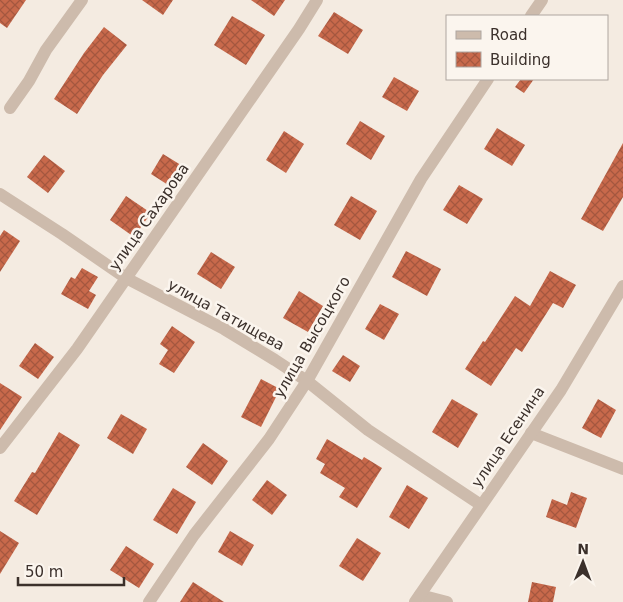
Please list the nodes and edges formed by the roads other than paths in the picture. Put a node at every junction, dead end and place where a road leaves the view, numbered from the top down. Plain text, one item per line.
1 (82, 0) edge
2 (317, 0) edge
3 (542, 0) edge
4 (532, 15) edge
5 (487, 80) edge
6 (10, 108) dead end
7 (0, 194) edge
8 (126, 278) junction
9 (623, 286) edge
10 (307, 381) junction
11 (531, 433) junction
12 (0, 448) edge
13 (623, 470) edge
14 (481, 505) junction
15 (418, 598) edge
16 (149, 602) edge
17 (447, 602) edge

1 - 6 street
2 - 8 street, улица Сахарова
3 - 4 street
5 - 10 street, улица Высоцкого
7 - 8 street, улица Татищева
8 - 10 street, улица Татищева
8 - 12 street, улица Сахарова
9 - 11 street, улица Есенина
10 - 14 street, улица Татищева
10 - 16 street, улица Высоцкого
11 - 13 street
11 - 14 street, улица Есенина
14 - 15 street, улица Есенина
15 - 17 street

